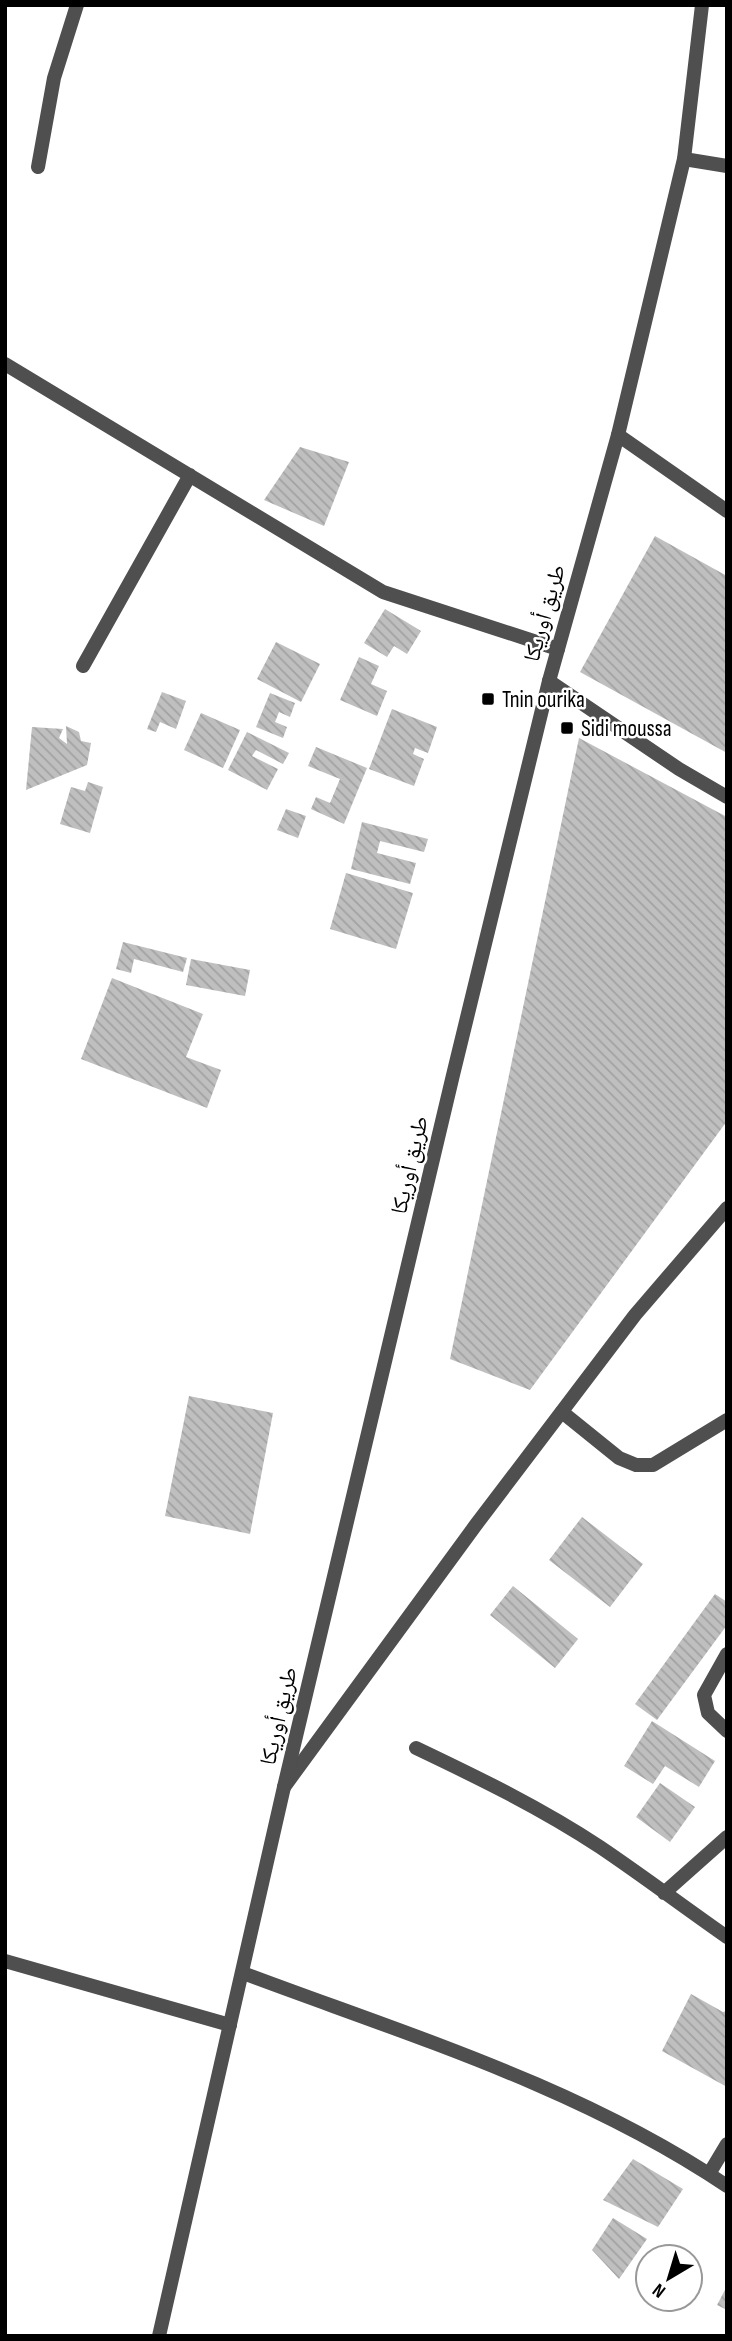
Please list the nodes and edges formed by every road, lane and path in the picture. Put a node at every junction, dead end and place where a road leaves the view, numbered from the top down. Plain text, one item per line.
1 (77, 5) edge
2 (702, 5) edge
3 (684, 159) junction
4 (727, 166) edge
5 (38, 167) dead end
6 (5, 364) edge
7 (618, 435) junction
8 (190, 475) junction
9 (727, 511) edge
10 (558, 649) junction
11 (83, 666) dead end
12 (549, 681) junction
13 (727, 797) edge
14 (727, 1208) edge
15 (562, 1412) junction
16 (727, 1420) edge
17 (727, 1654) edge
18 (727, 1731) edge
19 (416, 1748) dead end
20 (284, 1787) junction
21 (727, 1837) edge
22 (664, 1893) junction
23 (727, 1937) edge
24 (5, 1961) edge
25 (243, 1973) junction
26 (230, 2025) junction
27 (727, 2144) edge
28 (709, 2174) junction
29 (727, 2186) edge
30 (159, 2336) edge

1 - 5 street
2 - 3 street, طريق أوريكا
3 - 4 street
3 - 7 street, طريق أوريكا
6 - 8 street
7 - 9 street
7 - 10 street, طريق أوريكا
8 - 10 street
8 - 11 street
10 - 12 street, طريق أوريكا
12 - 13 street
12 - 20 street, طريق أوريكا
14 - 15 street
15 - 16 street
15 - 20 street
17 - 18 street
19 - 22 street
20 - 25 street, طريق أوريكا
21 - 22 street
22 - 23 street
24 - 26 street
25 - 26 street, طريق أوريكا
25 - 28 street
26 - 30 street, طريق أوريكا
27 - 28 street
28 - 29 street

